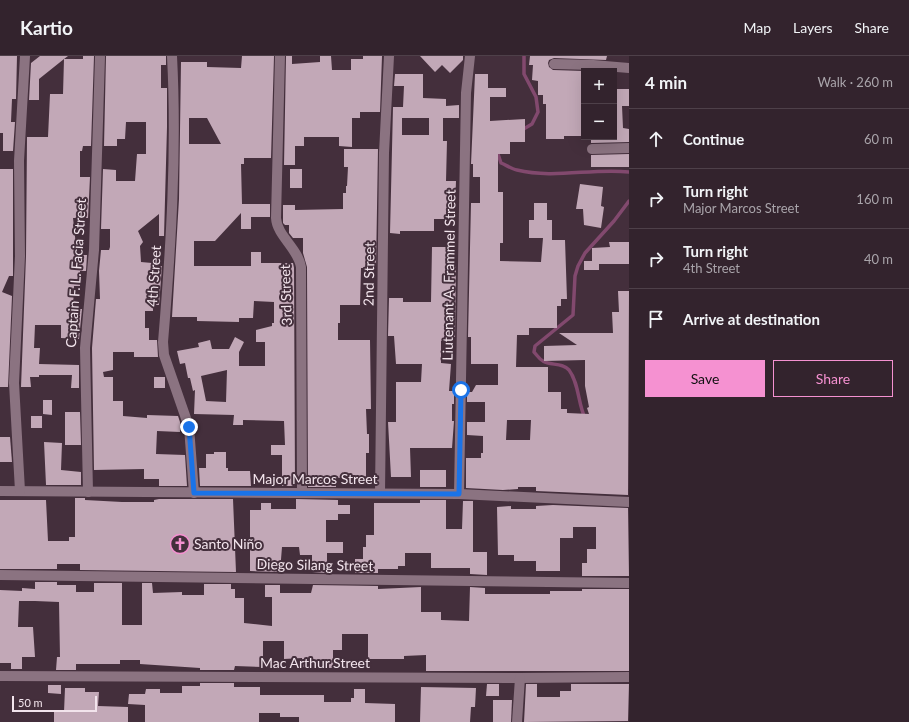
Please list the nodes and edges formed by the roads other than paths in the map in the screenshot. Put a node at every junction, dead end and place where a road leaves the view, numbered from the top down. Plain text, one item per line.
1 (25, 56) edge
2 (100, 56) edge
3 (172, 56) edge
4 (280, 56) edge
5 (389, 56) edge
6 (470, 56) edge
7 (554, 64) dead end
8 (629, 68) edge
9 (629, 148) edge
10 (592, 149) dead end
11 (0, 491) edge
12 (20, 491) junction
13 (88, 492) junction
14 (302, 492) junction
15 (194, 493) junction
16 (380, 493) junction
17 (459, 494) junction
18 (629, 502) edge
19 (0, 576) edge
20 (629, 583) edge
21 (0, 676) edge
22 (629, 677) edge
23 (520, 678) junction
24 (517, 722) edge

1 - 12 street
2 - 13 street, Captain F. L. Facia Street
3 - 15 street, 4th Street
4 - 14 street, 3rd Street
5 - 16 street, 2nd Street
6 - 17 street, Liutenant A. Frammel Street
7 - 8 street
9 - 10 street
11 - 12 street, Major Marcos Street
12 - 13 street, Major Marcos Street
13 - 15 street, Major Marcos Street
14 - 15 street, Major Marcos Street
14 - 16 street, Major Marcos Street
16 - 17 street, Major Marcos Street
17 - 18 street, Major Marcos Street
19 - 20 street, Diego Silang Street
21 - 23 street, Mac Arthur Street
22 - 23 street, Mac Arthur Street
23 - 24 street

